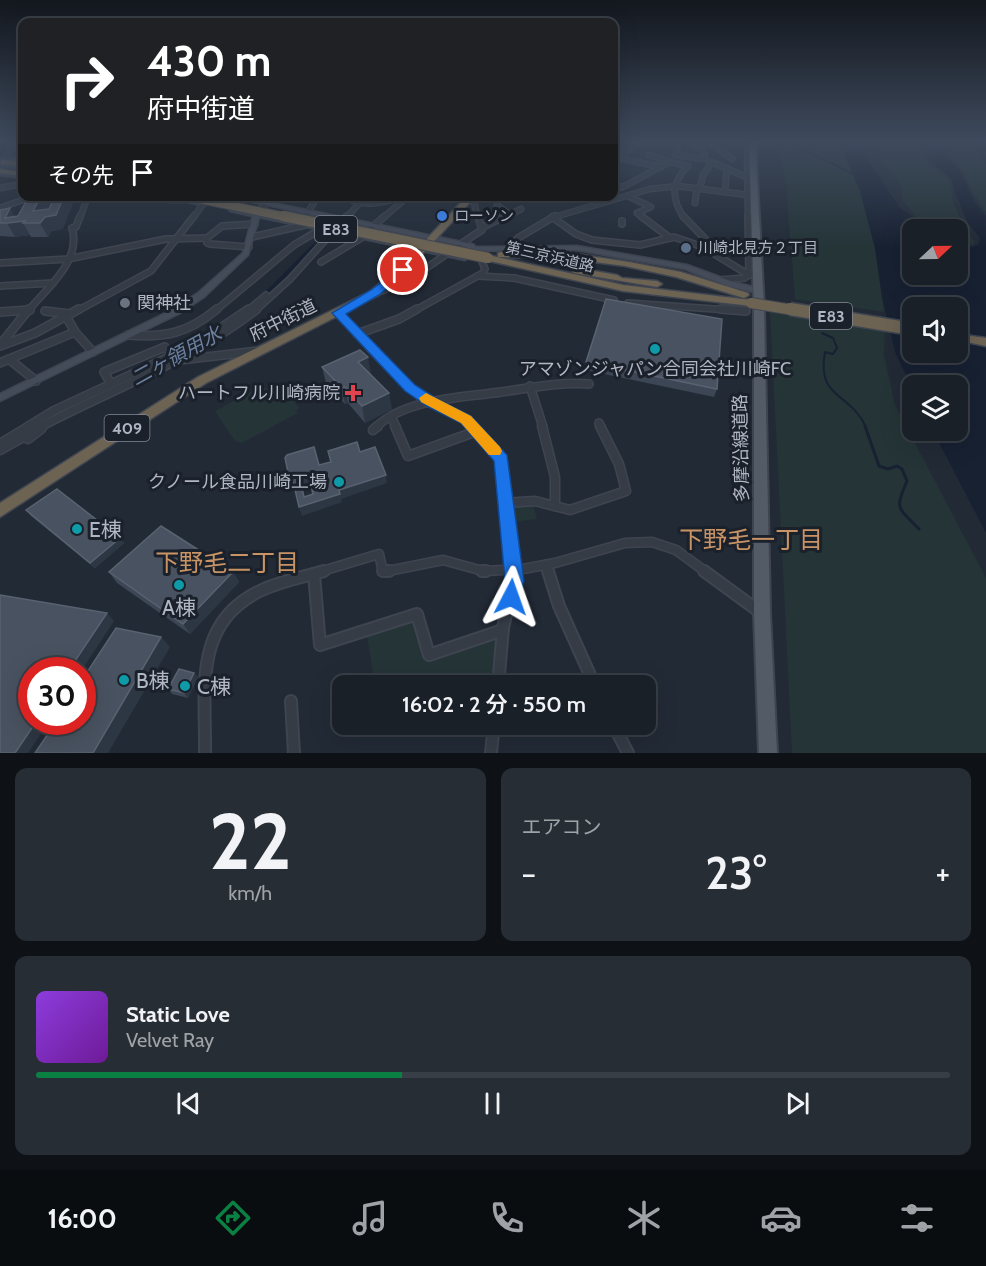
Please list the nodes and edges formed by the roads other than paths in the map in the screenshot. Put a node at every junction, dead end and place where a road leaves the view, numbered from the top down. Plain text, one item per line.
1 (641, 177) edge
2 (678, 177) edge
3 (702, 177) edge
4 (726, 177) edge
5 (749, 177) edge
6 (750, 177) edge
7 (18, 185) edge
8 (674, 186) junction
9 (0, 188) edge
10 (618, 188) edge
11 (698, 188) junction
12 (618, 191) edge
13 (725, 192) junction
14 (749, 195) junction
15 (627, 197) junction
16 (618, 199) edge
17 (20, 201) edge
18 (86, 201) edge
19 (203, 201) edge
20 (206, 201) edge
21 (218, 201) edge
22 (230, 201) edge
23 (232, 201) edge
24 (236, 201) edge
25 (271, 201) edge
26 (315, 201) edge
27 (352, 201) edge
28 (359, 201) edge
29 (378, 201) edge
30 (403, 201) edge
31 (467, 201) edge
32 (473, 201) edge
33 (608, 201) edge
34 (695, 203) dead end
35 (356, 204) junction
36 (266, 205) junction
37 (497, 205) dead end
38 (0, 208) edge
39 (521, 209) dead end
40 (508, 213) junction
41 (307, 214) junction
42 (254, 215) junction
43 (552, 217) junction
44 (255, 224) junction
45 (305, 225) junction
46 (334, 227) junction
47 (483, 227) junction
48 (371, 228) junction
49 (252, 237) junction
50 (178, 238) junction
51 (207, 238) junction
52 (361, 238) junction
53 (670, 238) junction
54 (427, 244) junction
55 (623, 244) junction
56 (249, 247) junction
57 (703, 247) junction
58 (453, 249) junction
59 (491, 253) junction
60 (71, 259) junction
61 (321, 262) dead end
62 (624, 262) junction
63 (0, 263) edge
64 (749, 275) junction
65 (478, 276) junction
66 (720, 280) junction
67 (53, 283) junction
68 (0, 286) edge
69 (375, 293) junction
70 (751, 299) junction
71 (30, 310) junction
72 (45, 311) dead end
73 (0, 312) edge
74 (338, 313) junction
75 (69, 315) junction
76 (902, 322) edge
77 (902, 327) edge
78 (75, 332) junction
79 (968, 332) edge
80 (9, 334) junction
81 (357, 334) junction
82 (0, 335) edge
83 (128, 335) junction
84 (986, 335) edge
85 (968, 339) edge
86 (986, 342) edge
87 (0, 346) edge
88 (258, 351) junction
89 (93, 352) junction
90 (175, 358) junction
91 (9, 359) junction
92 (0, 363) edge
93 (36, 381) junction
94 (111, 384) junction
95 (589, 384) dead end
96 (530, 386) junction
97 (0, 398) edge
98 (432, 403) junction
99 (391, 417) junction
100 (599, 423) dead end
101 (373, 430) dead end
102 (477, 431) junction
103 (28, 439) dead end
104 (0, 444) edge
105 (0, 450) edge
106 (506, 503) junction
107 (555, 506) junction
108 (0, 511) edge
109 (546, 565) junction
110 (513, 570) junction
111 (314, 574) junction
112 (762, 613) junction
113 (503, 630) junction
114 (499, 675) edge
115 (590, 675) edge
116 (291, 701) dead end
117 (493, 735) edge
118 (619, 735) edge
119 (205, 753) edge
120 (294, 753) edge
121 (491, 753) edge
122 (627, 753) edge
123 (768, 753) edge

1 - 10 street
2 - 8 street
3 - 11 street
4 - 13 street
5 - 14 street
6 - 70 main road, 多摩沿線道路
7 - 9 street
8 - 11 street
8 - 15 street
8 - 57 street
11 - 13 street
11 - 34 street
12 - 15 street
13 - 14 street
14 - 64 street
15 - 16 street
15 - 53 street
17 - 38 street
18 - 60 street
19 - 59 highway, 第三京浜道路 / E83, bridge
20 - 50 street
21 - 59 highway, 第三京浜道路 / E83, bridge
22 - 42 street
23 - 46 street
24 - 36 street
25 - 36 street
26 - 41 street
27 - 35 street
28 - 35 street
29 - 35 street
30 - 48 street
31 - 54 highway, 府中街道 / 409
32 - 47 street
33 - 43 street
35 - 46 street
36 - 41 street
36 - 42 street
37 - 40 street
39 - 40 street
40 - 47 street
41 - 46 street
42 - 44 street
42 - 45 street
43 - 55 street
43 - 59 street
44 - 49 street
44 - 51 street
45 - 46 street
45 - 49 street
46 - 48 street
46 - 52 street
46 - 54 street
46 - 83 street
46 - 90 street
46 - 90 street
47 - 58 street
48 - 54 street
49 - 56 street
50 - 51 street
50 - 60 street
50 - 75 street
51 - 56 street
52 - 54 street
52 - 61 street
53 - 55 street
53 - 57 street
54 - 58 street
54 - 58 street
54 - 69 highway, 府中街道 / 409
55 - 62 street
56 - 83 street
57 - 64 street
58 - 59 street
58 - 59 street
58 - 69 street
59 - 62 highway
59 - 65 street
59 - 70 highway, 第三京浜道路 / E83
59 - 70 highway, 第三京浜道路 / E83
60 - 63 street
60 - 67 street
62 - 66 street
62 - 70 highway
64 - 66 street
65 - 70 street
65 - 81 street
66 - 70 street
67 - 68 street
67 - 71 street
69 - 74 highway, 府中街道 / 409
70 - 76 highway, 第三京浜道路 / E83
70 - 77 highway, 第三京浜道路 / E83, bridge
70 - 112 main road, 多摩沿線道路
71 - 73 street
71 - 80 street
72 - 75 street
74 - 81 street
74 - 88 highway, 府中街道 / 409
75 - 78 street
75 - 87 street
78 - 89 street
78 - 91 street
79 - 84 highway
80 - 82 street
80 - 87 street
81 - 98 street
83 - 89 street
85 - 86 highway
88 - 90 street
88 - 108 highway, 府中街道 / 409
89 - 93 street
90 - 94 street
90 - 94 street
90 - 103 street
90 - 105 street
91 - 92 street
91 - 93 street
93 - 97 street
94 - 104 street
95 - 96 street
96 - 98 street
96 - 107 street
98 - 99 street
98 - 102 street
99 - 101 street
99 - 102 street
100 - 107 street
102 - 106 street
106 - 107 street
106 - 110 street
109 - 110 street
109 - 112 street
109 - 115 street
110 - 111 street
110 - 113 street
111 - 113 street
111 - 119 street
112 - 123 main road, 多摩沿線道路
113 - 114 street
116 - 120 street
117 - 121 street
118 - 122 street

